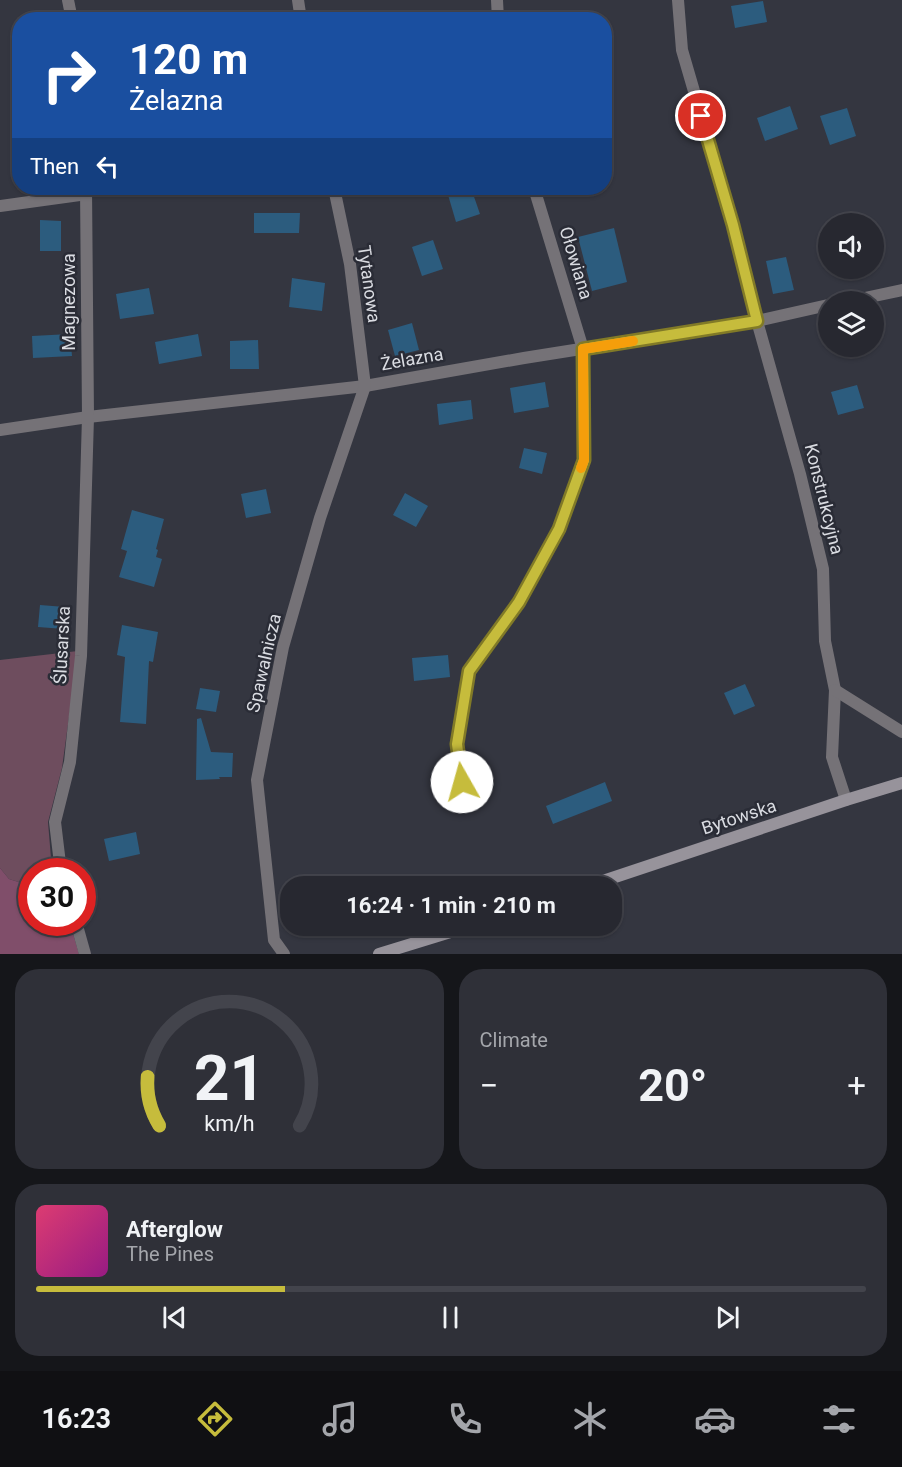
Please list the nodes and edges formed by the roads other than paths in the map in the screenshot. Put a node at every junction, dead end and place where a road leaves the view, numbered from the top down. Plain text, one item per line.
1 (678, 0) edge
2 (64, 195) edge
3 (87, 195) edge
4 (335, 195) edge
5 (536, 195) edge
6 (0, 206) edge
7 (902, 290) edge
8 (884, 294) edge
9 (818, 308) edge
10 (757, 321) junction
11 (583, 349) junction
12 (365, 386) junction
13 (88, 417) junction
14 (0, 430) edge
15 (835, 690) junction
16 (902, 732) edge
17 (462, 782) dead end
18 (902, 783) edge
19 (846, 800) junction
20 (60, 858) edge
21 (618, 876) edge
22 (80, 936) edge
23 (438, 936) edge
24 (85, 954) edge
25 (284, 954) edge
26 (379, 954) edge

1 - 10 street, Konstrukcyjna
2 - 6 street
3 - 13 street, Magnezowa
4 - 12 street, Tytanowa
5 - 11 street, Ołowiana
7 - 8 street
9 - 10 street, Żelazna
10 - 11 street, Żelazna
10 - 15 street, Konstrukcyjna
11 - 12 street, Żelazna
11 - 17 street, Ołowiana
12 - 13 street, Żelazna
12 - 25 street, Spawalnicza
13 - 14 street, Żelazna
13 - 20 street, Ślusarska
15 - 16 street
15 - 19 street, Konstrukcyjna
18 - 19 main road, Bytowska
19 - 21 main road, Bytowska
22 - 24 street
23 - 26 main road

